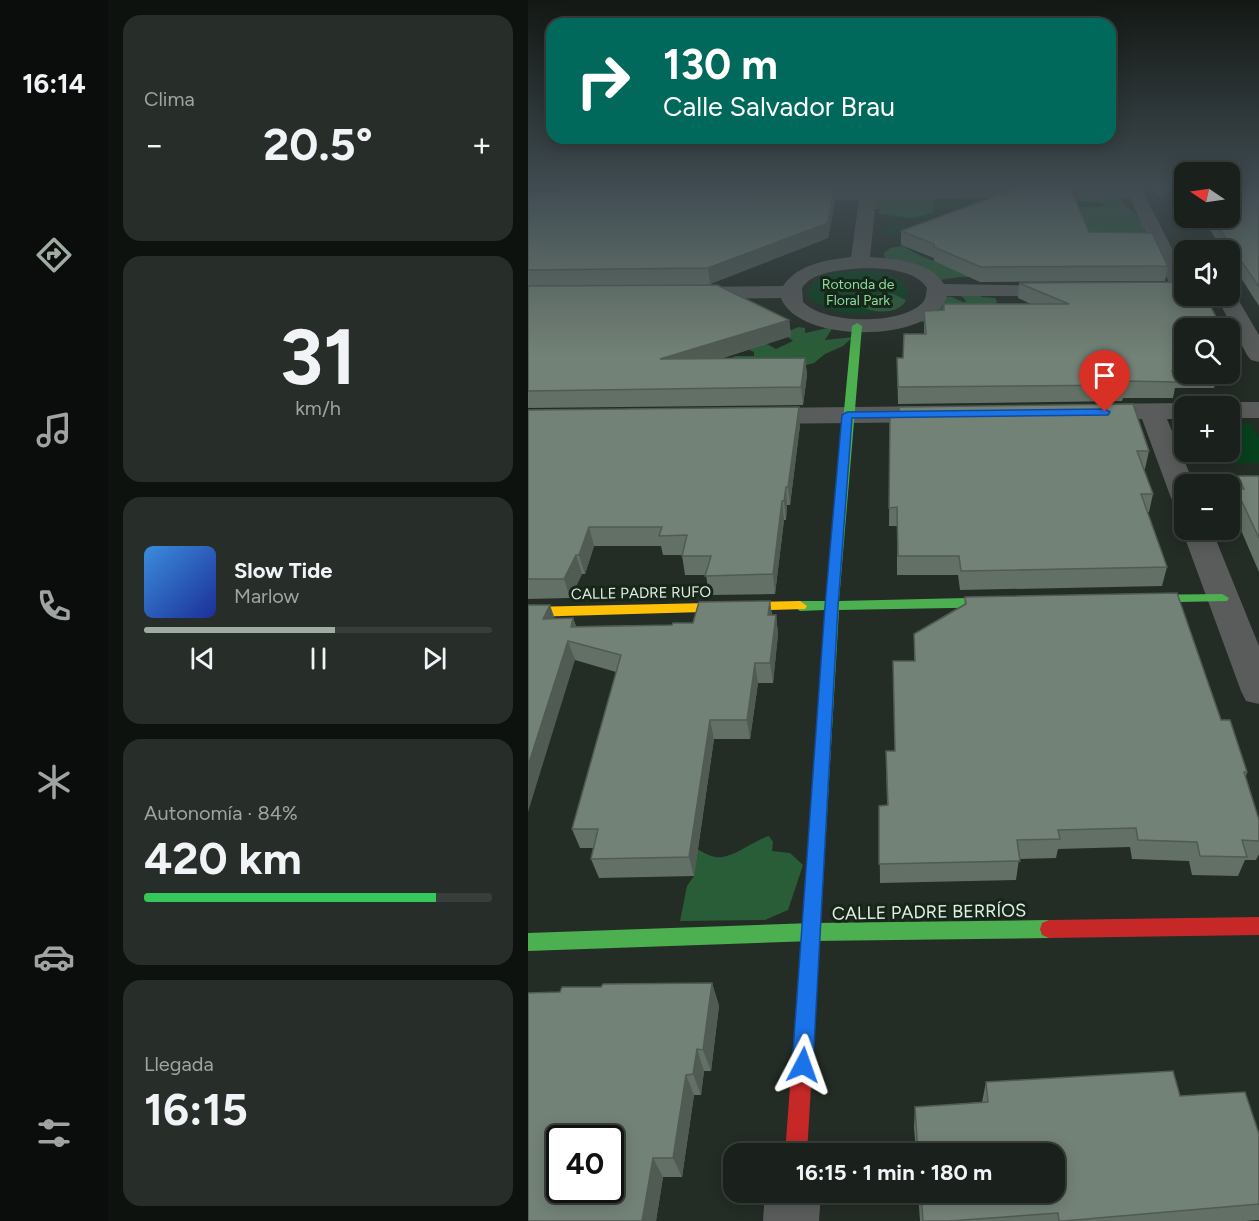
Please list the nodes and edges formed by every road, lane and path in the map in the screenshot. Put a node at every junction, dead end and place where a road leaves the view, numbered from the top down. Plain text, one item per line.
1 (862, 243) edge
2 (1160, 243) edge
3 (860, 262) junction
4 (1174, 271) edge
5 (1160, 289) edge
6 (1174, 289) edge
7 (938, 290) junction
8 (1082, 290) edge
9 (789, 292) junction
10 (664, 293) edge
11 (1232, 306) edge
12 (857, 326) junction
13 (1259, 355) edge
14 (1240, 410) edge
15 (1259, 410) edge
16 (1174, 411) edge
17 (1152, 412) junction
18 (1070, 413) edge
19 (964, 414) edge
20 (847, 415) junction
21 (729, 416) edge
22 (1176, 474) edge
23 (1201, 540) edge
24 (1222, 598) junction
25 (1116, 600) edge
26 (1021, 602) edge
27 (831, 606) junction
28 (528, 612) edge
29 (1259, 691) edge
30 (1259, 926) edge
31 (813, 932) junction
32 (528, 942) edge
33 (797, 1143) edge
34 (792, 1203) edge
35 (791, 1221) edge

1 - 3 street
2 - 4 street
3 - 7 street
3 - 9 street
5 - 6 street
7 - 8 street
7 - 12 street
9 - 10 street
9 - 12 street
11 - 13 street
12 - 20 street
14 - 15 street
16 - 17 street
17 - 18 street
17 - 22 street
19 - 20 street
20 - 21 street
20 - 27 street
23 - 24 street
24 - 25 street
24 - 29 street
26 - 27 street, CALLE PADRE RUFO
27 - 28 street, CALLE PADRE RUFO
27 - 31 street
30 - 31 street, CALLE PADRE BERRÍOS
31 - 32 street, CALLE PADRE BERRÍOS
31 - 33 street
34 - 35 street

